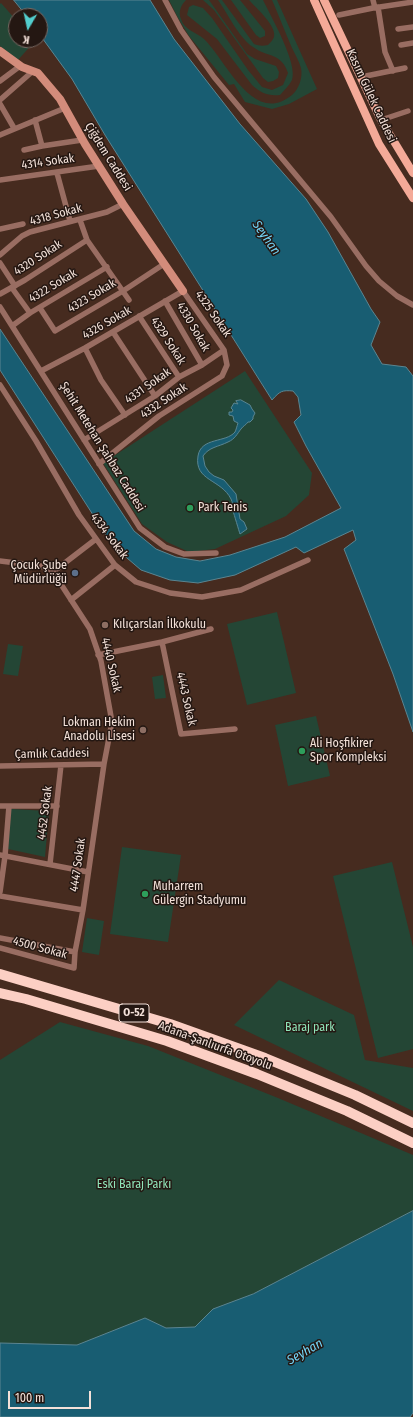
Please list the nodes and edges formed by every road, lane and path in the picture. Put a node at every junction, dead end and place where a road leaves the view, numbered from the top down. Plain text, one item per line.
1 (165, 0) edge
2 (314, 0) edge
3 (324, 0) edge
4 (373, 0) edge
5 (413, 2) edge
6 (377, 7) junction
7 (339, 15) dead end
8 (413, 27) edge
9 (398, 30) dead end
10 (413, 43) edge
11 (401, 45) dead end
12 (0, 51) edge
13 (20, 66) junction
14 (405, 68) dead end
15 (33, 71) junction
16 (393, 71) junction
17 (361, 77) junction
18 (0, 80) edge
19 (0, 100) edge
20 (0, 104) edge
21 (65, 108) junction
22 (408, 111) dead end
23 (35, 120) junction
24 (381, 120) junction
25 (14, 128) junction
26 (0, 135) edge
27 (82, 140) junction
28 (42, 146) junction
29 (24, 150) dead end
30 (99, 166) junction
31 (57, 173) junction
32 (413, 173) edge
33 (0, 180) edge
34 (413, 198) edge
35 (123, 204) junction
36 (80, 220) junction
37 (70, 221) junction
38 (23, 224) dead end
39 (0, 229) edge
40 (87, 240) junction
41 (0, 255) edge
42 (0, 263) edge
43 (164, 264) junction
44 (107, 267) junction
45 (13, 287) junction
46 (123, 291) junction
47 (183, 291) junction
48 (0, 294) edge
49 (129, 300) dead end
50 (165, 301) junction
51 (413, 305) edge
52 (0, 307) edge
53 (40, 308) junction
54 (30, 313) junction
55 (139, 316) junction
56 (12, 326) junction
57 (113, 332) junction
58 (85, 348) junction
59 (224, 350) junction
60 (202, 365) junction
61 (41, 371) junction
62 (179, 377) junction
63 (0, 385) edge
64 (155, 396) junction
65 (124, 415) junction
66 (84, 440) junction
67 (99, 464) junction
68 (96, 539) junction
69 (216, 552) dead end
70 (308, 560) dead end
71 (0, 561) edge
72 (115, 565) junction
73 (53, 572) junction
74 (71, 600) junction
75 (211, 629) dead end
76 (162, 642) junction
77 (98, 654) junction
78 (235, 729) dead end
79 (104, 764) junction
80 (61, 765) junction
81 (0, 766) edge
82 (0, 806) edge
83 (9, 806) junction
84 (56, 806) junction
85 (3, 856) edge
86 (50, 864) junction
87 (88, 872) junction
88 (0, 892) edge
89 (0, 896) edge
90 (83, 910) junction
91 (0, 938) edge
92 (0, 948) edge
93 (75, 952) junction
94 (74, 968) joint
95 (0, 974) edge
96 (0, 993) edge
97 (413, 1123) edge
98 (413, 1143) edge

1 - 51 street
2 - 34 main road, Kasım Gülek Caddesi
3 - 17 main road, Kasım Gülek Caddesi
4 - 6 street
5 - 6 street
6 - 7 street
6 - 16 street
8 - 9 street
10 - 11 street
12 - 13 street, Çiğdem Caddesi
13 - 15 street, Çiğdem Caddesi
13 - 18 street
14 - 16 street
15 - 19 street
15 - 21 street, Çiğdem Caddesi
16 - 17 street
17 - 24 main road, Kasım Gülek Caddesi
20 - 25 street
21 - 23 street
21 - 27 street, Çiğdem Caddesi
22 - 24 street
23 - 25 street
23 - 28 street
24 - 32 main road, Kasım Gülek Caddesi
25 - 26 street
27 - 28 street
27 - 30 street, Çiğdem Caddesi
28 - 29 street
30 - 31 street, 4314 Sokak
30 - 35 street, Çiğdem Caddesi
31 - 33 street, 4314 Sokak
31 - 37 street
35 - 36 street, 4318 Sokak
35 - 43 street, Çiğdem Caddesi
36 - 37 street, 4318 Sokak
36 - 40 street
37 - 41 street, 4318 Sokak
38 - 39 street
40 - 44 street
40 - 45 street, 4320 Sokak
42 - 45 street
43 - 46 street, 4323 Sokak
43 - 47 street, Çiğdem Caddesi
44 - 46 street
44 - 53 street, 4322 Sokak
45 - 48 street, 4320 Sokak
45 - 54 street
46 - 49 street
46 - 53 street, 4323 Sokak
47 - 50 street, 4326 Sokak
47 - 59 street, 4325 Sokak
50 - 55 street, 4326 Sokak
50 - 60 street, 4330 Sokak
52 - 56 street, Şehit Metehan Şahbaz Caddesi
53 - 54 street, 4322 Sokak
54 - 56 street, 4322 Sokak
55 - 57 street, 4326 Sokak
55 - 62 street, 4329 Sokak
56 - 61 street, Şehit Metehan Şahbaz Caddesi
57 - 58 street, 4326 Sokak
57 - 64 street
58 - 61 street, 4326 Sokak
58 - 65 street
59 - 60 street, 4331 Sokak
59 - 67 street, 4332 Sokak
60 - 62 street, 4331 Sokak
61 - 66 street, Şehit Metehan Şahbaz Caddesi
62 - 64 street, 4331 Sokak
63 - 68 street, 4334 Sokak
64 - 65 street, 4331 Sokak
65 - 66 street, 4331 Sokak
66 - 67 street, Şehit Metehan Şahbaz Caddesi
67 - 69 street, Şehit Metehan Şahbaz Caddesi
68 - 72 street, 4334 Sokak
68 - 73 street
70 - 72 street, 4334 Sokak
71 - 73 street
72 - 74 street
73 - 74 street, 4440 Sokak
74 - 77 street, 4440 Sokak
75 - 76 street
76 - 77 street
76 - 78 street, 4443 Sokak
77 - 79 street, 4440 Sokak
79 - 80 street, Çamlık Caddesi
79 - 87 street, 4447 Sokak
80 - 81 street, Çamlık Caddesi
80 - 84 street, 4452 Sokak
82 - 83 street
83 - 84 street
83 - 85 street
84 - 86 street, 4452 Sokak
85 - 86 street
85 - 88 street
86 - 87 street
87 - 90 street, 4447 Sokak
89 - 90 street
90 - 93 street, 4447 Sokak
91 - 93 street
92 - 94 street, 4500 Sokak
93 - 94 street, 4447 Sokak
95 - 97 highway, Adana-Şanlıurfa Otoyolu / O-52
96 - 98 highway, Adana-Şanlıurfa Otoyolu / O-52

